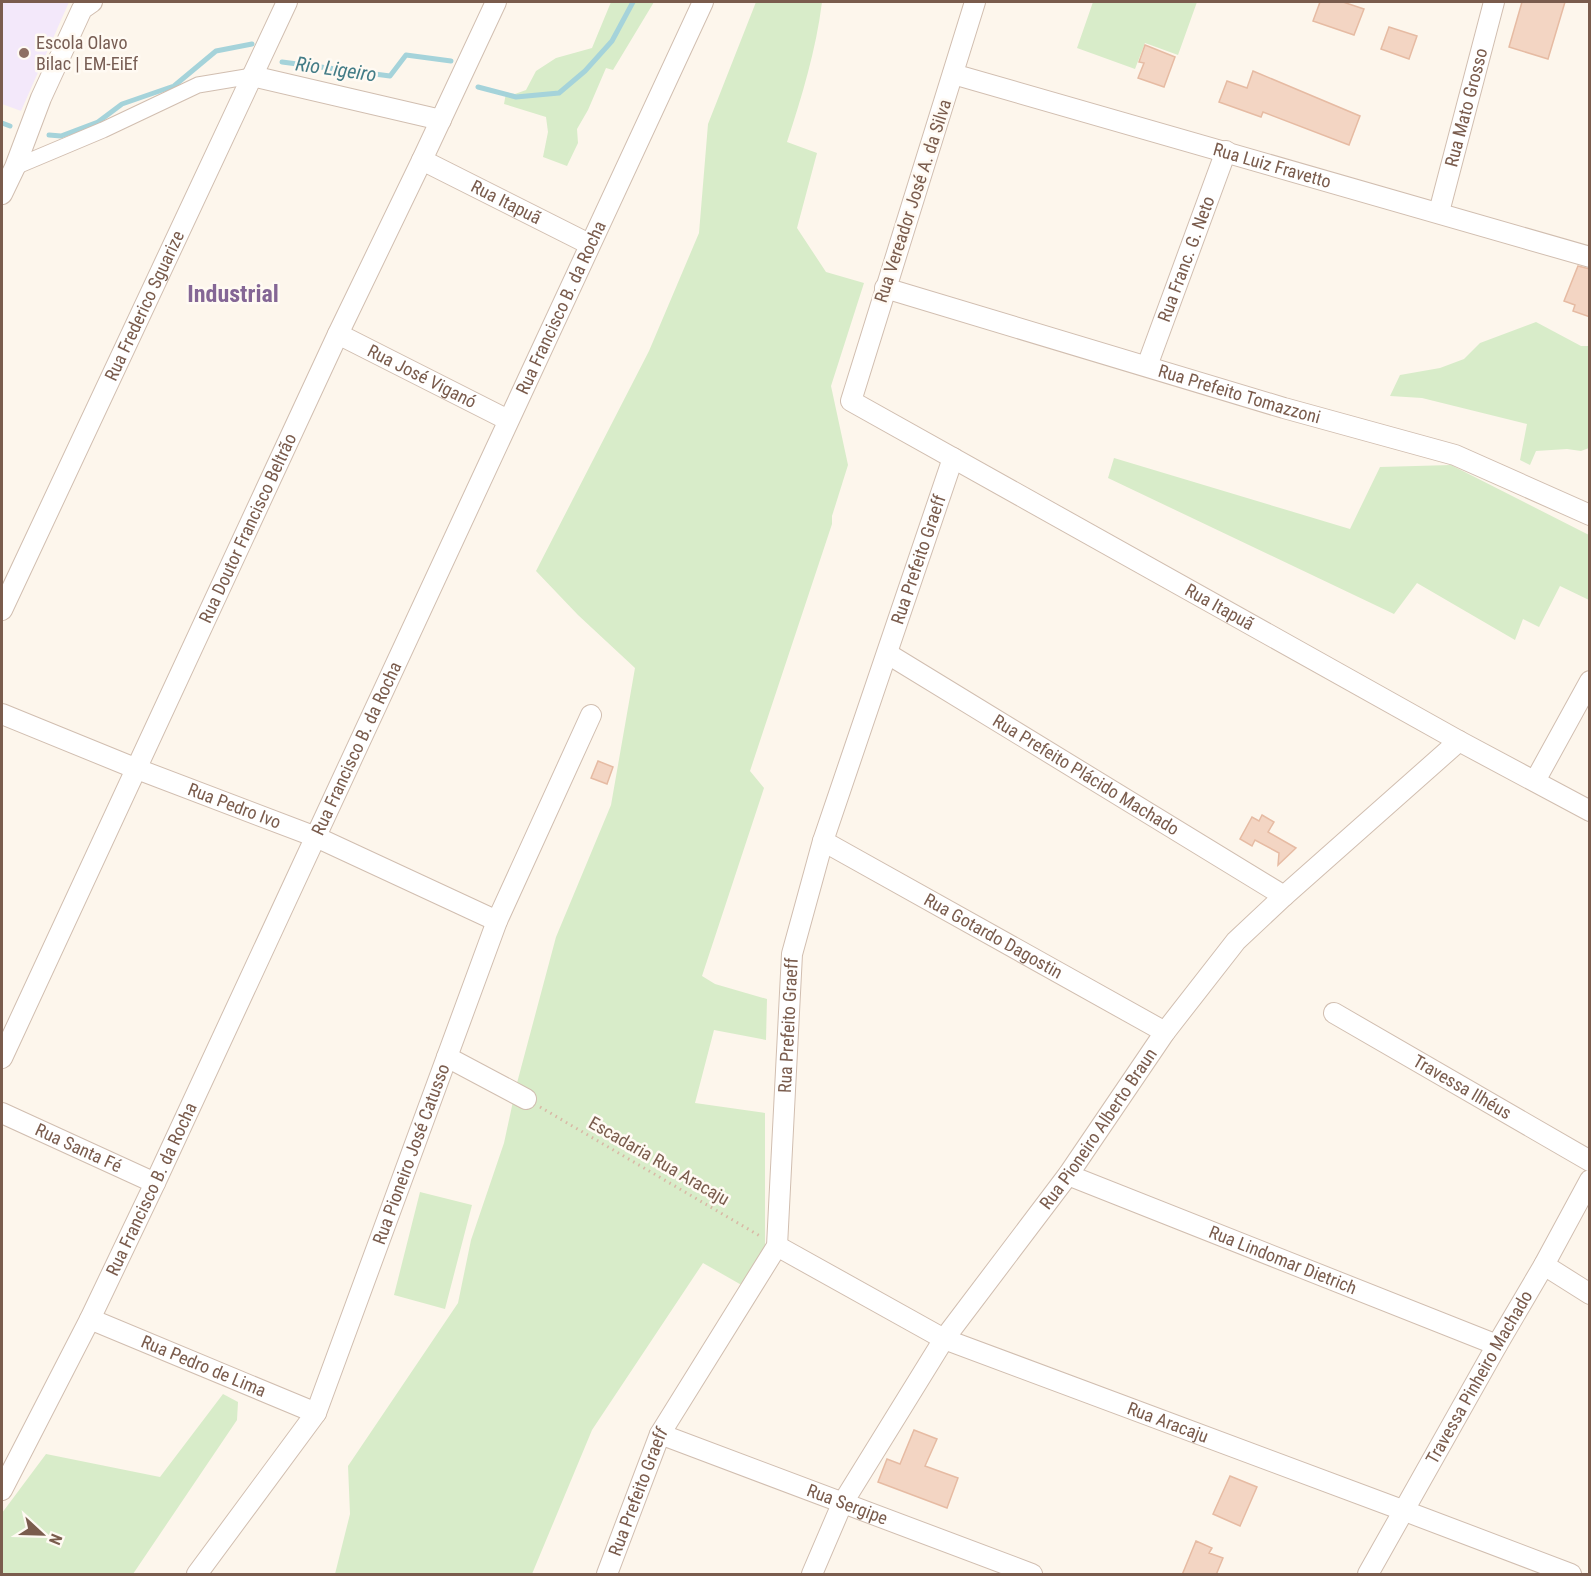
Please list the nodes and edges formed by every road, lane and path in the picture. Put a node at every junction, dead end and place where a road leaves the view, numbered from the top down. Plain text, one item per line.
1 (92, 2) edge
2 (287, 2) edge
3 (496, 2) edge
4 (703, 2) edge
5 (975, 2) edge
6 (1494, 2) edge
7 (953, 74) junction
8 (252, 76) junction
9 (441, 120) junction
10 (1226, 151) junction
11 (422, 160) junction
12 (15, 167) junction
13 (2, 194) edge
14 (1439, 212) junction
15 (590, 244) junction
16 (1590, 257) edge
17 (885, 288) junction
18 (338, 334) junction
19 (1147, 366) junction
20 (851, 401) joint
21 (508, 420) junction
22 (953, 458) junction
23 (1590, 514) edge
24 (2, 610) edge
25 (888, 654) junction
26 (1590, 681) edge
27 (2, 714) edge
28 (591, 715) dead end
29 (1459, 741) junction
30 (137, 769) junction
31 (1535, 781) junction
32 (1590, 811) edge
33 (316, 837) junction
34 (823, 841) junction
35 (1284, 896) junction
36 (497, 921) junction
37 (1334, 1013) dead end
38 (1165, 1032) junction
39 (447, 1057) junction
40 (2, 1058) edge
41 (526, 1099) joint
42 (2, 1113) edge
43 (1590, 1161) edge
44 (1068, 1175) junction
45 (1590, 1180) edge
46 (155, 1183) junction
47 (777, 1246) junction
48 (1544, 1265) junction
49 (1590, 1294) edge
50 (90, 1319) junction
51 (944, 1340) junction
52 (1497, 1345) junction
53 (316, 1413) junction
54 (660, 1434) junction
55 (2, 1490) edge
56 (842, 1504) junction
57 (1405, 1511) junction
58 (197, 1575) edge
59 (607, 1575) edge
60 (812, 1575) edge
61 (1032, 1575) edge
62 (1368, 1575) edge
63 (1571, 1575) edge

1 - 12 street
2 - 8 street, Rua Frederico Sguarize
3 - 9 street, Rua Doutor Francisco Beltrão
4 - 15 street, Rua Francisco B. da Rocha
5 - 7 street, Rua Vereador José A. da Silva
6 - 14 street, Rua Mato Grosso
7 - 10 street, Rua Luiz Fravetto
7 - 17 street, Rua Vereador José A. da Silva
8 - 9 street
8 - 12 street
8 - 24 street, Rua Frederico Sguarize
9 - 11 street, Rua Doutor Francisco Beltrão
10 - 14 street, Rua Luiz Fravetto
10 - 19 street, Rua Franc. G. Neto
11 - 15 street, Rua Itapuã
11 - 18 street, Rua Doutor Francisco Beltrão
12 - 13 street
14 - 16 street, Rua Luiz Fravetto
15 - 21 street, Rua Francisco B. da Rocha
17 - 19 street, Rua Prefeito Tomazzoni
17 - 20 street, Rua Vereador José A. da Silva
18 - 21 street, Rua José Viganó
18 - 30 street, Rua Doutor Francisco Beltrão
19 - 23 street, Rua Prefeito Tomazzoni
20 - 22 street, Rua Itapuã
21 - 33 street, Rua Francisco B. da Rocha
22 - 25 street, Rua Prefeito Graeff
22 - 29 street, Rua Itapuã
25 - 34 street, Rua Prefeito Graeff
25 - 35 street, Rua Prefeito Plácido Machado
26 - 31 street
27 - 30 street, Rua Pedro Ivo
28 - 36 street, Rua Pioneiro José Catusso
29 - 31 street, Rua Itapuã
29 - 35 street, Rua Pioneiro Alberto Braun
30 - 33 street, Rua Pedro Ivo
30 - 40 street, Rua Doutor Francisco Beltrão
31 - 32 street, Rua Itapuã
33 - 36 street, Rua Pedro Ivo
33 - 46 street, Rua Francisco B. da Rocha
34 - 38 street, Rua Gotardo Dagostin
34 - 47 street, Rua Prefeito Graeff
35 - 38 street, Rua Pioneiro Alberto Braun
36 - 39 street, Rua Pioneiro José Catusso
37 - 43 street, Travessa Ilhéus
38 - 44 street, Rua Pioneiro Alberto Braun
39 - 41 street
39 - 53 street, Rua Pioneiro José Catusso
41 - 47 path, Escadaria Rua Aracaju
42 - 46 street, Rua Santa Fé
44 - 51 street, Rua Pioneiro Alberto Braun
44 - 52 street, Rua Lindomar Dietrich
45 - 48 street, Travessa Pinheiro Machado
46 - 50 street, Rua Francisco B. da Rocha
47 - 51 street, Rua Aracaju
47 - 54 street, Rua Prefeito Graeff
48 - 49 street
48 - 52 street, Travessa Pinheiro Machado
50 - 53 street, Rua Pedro de Lima
50 - 55 street, Rua Francisco B. da Rocha
51 - 56 street, Rua Pioneiro Alberto Braun
51 - 57 street, Rua Aracaju
52 - 57 street, Travessa Pinheiro Machado
53 - 58 street, Rua Pioneiro José Catusso
54 - 56 street, Rua Sergipe
54 - 59 street, Rua Prefeito Graeff
56 - 60 street, Rua Pioneiro Alberto Braun
56 - 61 street, Rua Sergipe
57 - 62 street, Travessa Pinheiro Machado
57 - 63 street, Rua Aracaju

